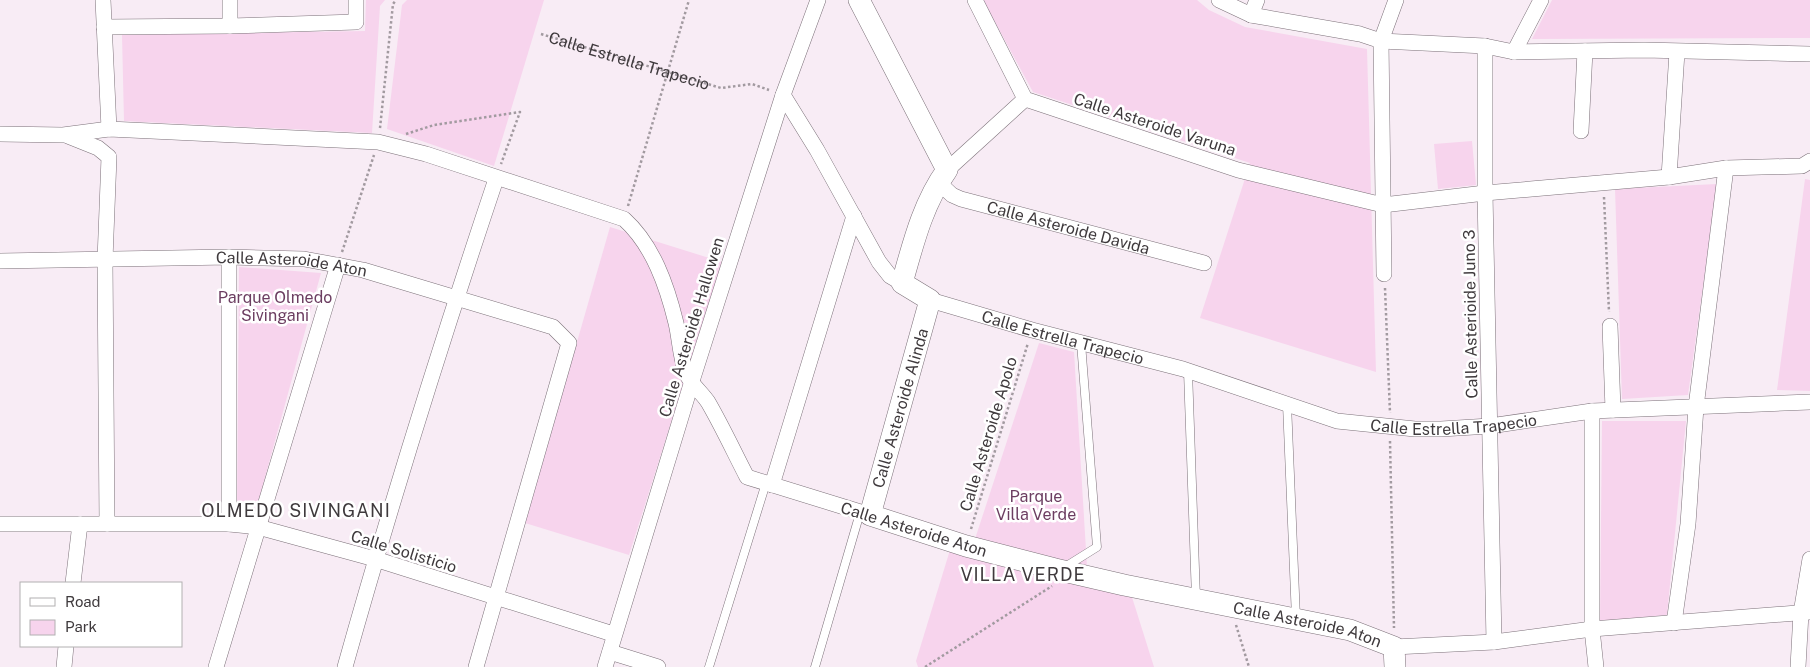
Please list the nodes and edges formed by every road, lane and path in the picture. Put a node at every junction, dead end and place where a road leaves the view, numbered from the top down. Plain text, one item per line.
1 (103, 0) edge
2 (230, 0) edge
3 (356, 0) edge
4 (689, 0) edge
5 (818, 0) edge
6 (858, 0) edge
7 (975, 0) edge
8 (1219, 0) edge
9 (1257, 0) edge
10 (1396, 0) edge
11 (1541, 0) edge
12 (1251, 15) junction
13 (104, 26) junction
14 (230, 26) junction
15 (540, 34) dead end
16 (1381, 40) junction
17 (1485, 46) junction
18 (1585, 51) junction
19 (1514, 52) junction
20 (1677, 52) junction
21 (1810, 54) edge
22 (668, 72) junction
23 (782, 95) junction
24 (1025, 99) junction
25 (109, 130) junction
26 (1581, 130) dead end
27 (0, 134) edge
28 (63, 135) junction
29 (378, 142) junction
30 (1810, 161) edge
31 (1726, 168) junction
32 (942, 176) junction
33 (1669, 177) junction
34 (496, 178) junction
35 (1603, 183) junction
36 (1484, 193) junction
37 (1383, 205) junction
38 (854, 216) junction
39 (624, 219) junction
40 (229, 257) junction
41 (105, 260) junction
42 (0, 261) edge
43 (1204, 264) dead end
44 (338, 265) junction
45 (1384, 274) joint
46 (902, 283) junction
47 (456, 299) junction
48 (930, 300) junction
49 (1610, 326) joint
50 (1032, 330) junction
51 (1081, 343) junction
52 (1188, 371) junction
53 (692, 381) junction
54 (1810, 402) edge
55 (1287, 404) junction
56 (1696, 407) junction
57 (1613, 410) junction
58 (1592, 411) junction
59 (1390, 425) junction
60 (1490, 426) junction
61 (769, 484) junction
62 (865, 514) junction
63 (0, 524) edge
64 (80, 524) junction
65 (107, 524) junction
66 (230, 524) junction
67 (258, 527) junction
68 (966, 546) junction
69 (376, 559) junction
70 (1810, 559) edge
71 (1068, 572) junction
72 (73, 582) edge
73 (495, 597) junction
74 (1196, 600) junction
75 (1230, 607) junction
76 (1806, 613) edge
77 (1296, 620) junction
78 (1674, 624) junction
79 (1592, 629) junction
80 (614, 634) junction
81 (1494, 642) junction
82 (66, 647) edge
83 (610, 652) junction
84 (1395, 657) edge
85 (64, 667) edge
86 (216, 667) edge
87 (345, 667) edge
88 (476, 667) edge
89 (605, 667) edge
90 (658, 667) edge
91 (709, 667) edge
92 (815, 667) edge
93 (925, 667) edge
94 (1249, 667) edge
95 (1596, 667) edge
96 (1798, 667) edge

1 - 13 street
2 - 14 street
3 - 14 street
4 - 22 path
5 - 23 street, Calle Asteroide Hallowen
6 - 32 street, Calle Asteroide Davida
7 - 24 street
8 - 12 street
9 - 12 street
10 - 16 street
11 - 19 street
12 - 16 street
13 - 14 street
13 - 25 street
15 - 22 path, Calle Estrella Trapecio
16 - 17 street
16 - 37 street
17 - 19 street
17 - 36 street, Calle Asterioide Juno 3
18 - 19 street
18 - 20 street
18 - 26 street
20 - 21 street
20 - 33 street
22 - 23 path, Calle Estrella Trapecio
22 - 39 path
23 - 38 street, Calle Estrella Trapecio
23 - 53 street, Calle Asteroide Hallowen
24 - 32 street
24 - 37 street, Calle Asteroide Varuna
25 - 28 street
25 - 29 street
27 - 28 street
28 - 41 street
29 - 34 street
29 - 34 path
30 - 31 street
31 - 33 street
31 - 56 street
32 - 43 street, Calle Asteroide Davida
32 - 46 street
33 - 35 street
34 - 39 street
34 - 47 street
35 - 36 street
35 - 49 path
36 - 37 street
36 - 60 street, Calle Asterioide Juno 3
37 - 45 street
38 - 46 street, Calle Estrella Trapecio
38 - 61 street
39 - 53 street, Calle Asteroide Aton
40 - 41 street, Calle Asteroide Aton
40 - 44 street, Calle Asteroide Aton
40 - 66 street
41 - 42 street, Calle Asteroide Aton
41 - 65 street
44 - 47 street, Calle Asteroide Aton
44 - 67 street
45 - 59 path
46 - 48 street, Calle Estrella Trapecio
47 - 69 street
47 - 73 street, Calle Asteroide Aton
48 - 50 street, Calle Estrella Trapecio
48 - 62 street, Calle Asteroide Alinda
49 - 57 street
50 - 51 street, Calle Estrella Trapecio
50 - 68 path, Calle Asteroide Apolo
51 - 52 street, Calle Estrella Trapecio
51 - 71 lane
52 - 55 street, Calle Estrella Trapecio
52 - 74 lane
53 - 61 street, Calle Asteroide Aton
53 - 80 street, Calle Asteroide Hallowen
54 - 56 street, Calle Estrella Trapecio
55 - 59 street, Calle Estrella Trapecio
55 - 77 lane
56 - 57 street, Calle Estrella Trapecio
56 - 78 street
57 - 58 street, Calle Estrella Trapecio
58 - 60 street, Calle Estrella Trapecio
58 - 79 street
59 - 60 street, Calle Estrella Trapecio
59 - 84 path
60 - 81 street, Calle Asterioide Juno 3
61 - 62 street, Calle Asteroide Aton
61 - 91 lane
62 - 68 street, Calle Asteroide Aton
62 - 92 lane, Calle Asteroide Alinda
63 - 64 street, Calle Solisticio
64 - 65 street, Calle Solisticio
64 - 72 street
65 - 66 street, Calle Solisticio
66 - 67 street, Calle Solisticio
67 - 69 street, Calle Solisticio
67 - 86 street
68 - 71 street, Calle Asteroide Aton
69 - 73 street, Calle Solisticio
69 - 87 street
70 - 76 street
71 - 74 street, Calle Asteroide Aton
71 - 93 path
73 - 80 street, Calle Solisticio
73 - 88 street
74 - 75 street, Calle Asteroide Aton
75 - 77 street, Calle Asteroide Aton
75 - 94 path
76 - 78 street
76 - 96 street
77 - 84 street, Calle Asteroide Aton
78 - 79 street
79 - 81 street
79 - 95 street
80 - 83 street, Calle Asteroide Hallowen
81 - 84 street
82 - 85 street
83 - 89 street, Calle Asteroide Hallowen
83 - 90 street

